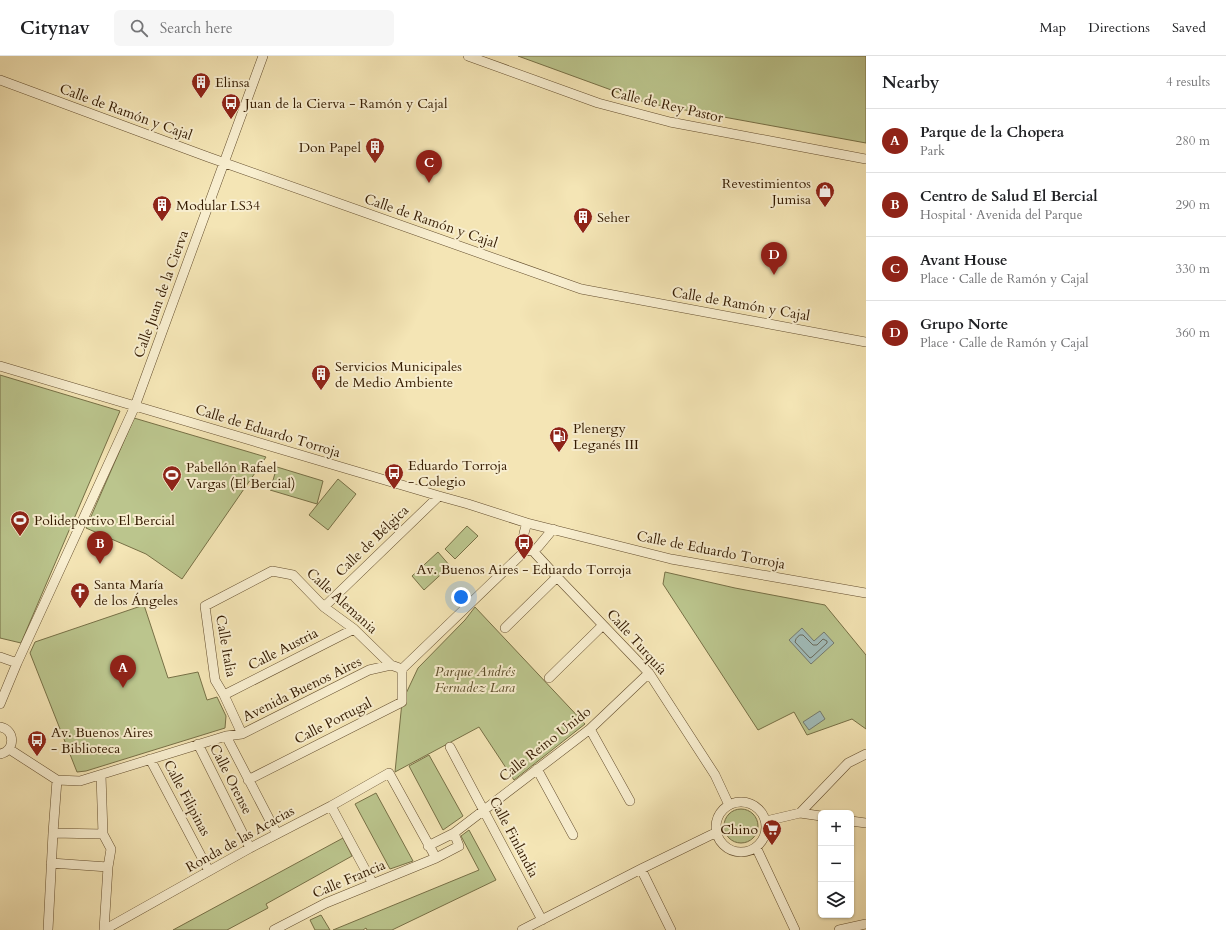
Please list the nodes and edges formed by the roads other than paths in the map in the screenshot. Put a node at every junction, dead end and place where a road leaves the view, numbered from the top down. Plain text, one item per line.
1 (263, 56) edge
2 (468, 56) edge
3 (0, 80) edge
4 (866, 159) edge
5 (224, 162) junction
6 (866, 342) edge
7 (0, 366) edge
8 (135, 406) junction
9 (439, 496) junction
10 (527, 523) junction
11 (553, 530) junction
12 (530, 550) junction
13 (557, 578) junction
14 (866, 593) edge
15 (205, 606) joint
16 (324, 606) junction
17 (603, 625) junction
18 (505, 628) dead end
19 (354, 629) junction
20 (0, 657) edge
21 (17, 663) junction
22 (391, 665) junction
23 (402, 669) junction
24 (649, 673) junction
25 (549, 678) dead end
26 (224, 695) junction
27 (0, 704) edge
28 (0, 727) edge
29 (590, 729) junction
30 (242, 734) junction
31 (226, 736) junction
32 (198, 744) junction
33 (450, 747) dead end
34 (9, 749) junction
35 (0, 754) edge
36 (866, 754) edge
37 (150, 759) junction
38 (537, 769) junction
39 (101, 775) junction
40 (57, 780) junction
41 (248, 780) junction
42 (630, 801) dead end
43 (729, 805) junction
44 (331, 806) junction
45 (484, 810) junction
46 (800, 813) junction
47 (818, 816) edge
48 (766, 821) junction
49 (854, 821) edge
50 (866, 823) edge
51 (717, 832) junction
52 (53, 833) junction
53 (454, 833) junction
54 (103, 834) junction
55 (277, 834) junction
56 (573, 834) dead end
57 (428, 846) junction
58 (756, 847) junction
59 (250, 848) junction
60 (436, 858) junction
61 (51, 863) junction
62 (108, 867) junction
63 (641, 869) junction
64 (210, 871) junction
65 (374, 884) junction
66 (542, 920) junction
67 (866, 924) edge
68 (48, 930) edge
69 (104, 930) edge
70 (274, 930) edge
71 (522, 930) edge
72 (671, 930) edge
73 (794, 930) edge
74 (839, 930) edge

1 - 5 street, Calle Juan de la Cierva
2 - 4 street, Calle de Rey Pastor
3 - 5 street, Calle de Ramón y Cajal
5 - 6 street, Calle de Ramón y Cajal
5 - 8 street, Calle Juan de la Cierva
7 - 8 street, Calle de Eduardo Torroja
8 - 9 street, Calle de Eduardo Torroja
8 - 21 street, Calle Juan de la Cierva
9 - 10 street, Calle de Eduardo Torroja
9 - 16 street, Calle de Bélgica
10 - 11 street, Calle de Eduardo Torroja
10 - 12 street
11 - 12 street
11 - 14 street, Calle de Eduardo Torroja
12 - 13 street, Calle Turquía
12 - 23 street
13 - 17 street, Calle Turquía
13 - 18 street
15 - 16 street, Calle Alemania
15 - 26 street, Calle Italia
16 - 19 street, Calle Alemania
17 - 24 street, Calle Turquía
17 - 25 street
19 - 22 street, Calle Alemania
19 - 26 street, Calle Austria
20 - 21 street
21 - 27 street, Calle Juan de la Cierva
22 - 23 street
22 - 30 street, Avenida Buenos Aires
23 - 41 street, Calle Portugal
24 - 29 street, Calle Reino Unido
24 - 43 street, Calle Turquía
26 - 30 street, Calle Italia
28 - 34 street
29 - 38 street, Calle Reino Unido
29 - 42 street
30 - 31 street, Avenida Buenos Aires
31 - 32 street, Avenida Buenos Aires
31 - 41 street
32 - 37 street, Avenida Buenos Aires
32 - 59 street, Calle Orense
33 - 45 street, Calle Finlandia
34 - 35 street
34 - 40 street
36 - 46 street
37 - 39 street, Avenida Buenos Aires
37 - 64 street, Calle Filipinas
38 - 45 street, Calle Reino Unido
38 - 56 street
39 - 40 street, Avenida Buenos Aires
39 - 54 street
40 - 52 street
41 - 55 street
43 - 48 street
43 - 51 street
44 - 55 street, Ronda de las Acacias
44 - 57 street, Ronda de las Acacias
44 - 65 street
45 - 53 street, Calle Reino Unido
45 - 66 street, Calle Finlandia
46 - 47 street
46 - 48 street
48 - 58 street
49 - 50 street
51 - 58 street
51 - 63 street
52 - 54 street
52 - 61 street
53 - 57 street, Calle Reino Unido
53 - 60 street, Calle Francia
54 - 62 street
55 - 59 street, Ronda de las Acacias
57 - 60 street
58 - 73 street
59 - 64 street, Ronda de las Acacias
60 - 65 street, Calle Francia
61 - 62 street
61 - 68 street
62 - 69 street
63 - 66 street
63 - 72 street
64 - 69 street, Ronda de las Acacias
65 - 70 street, Calle Francia
66 - 71 street
67 - 74 street

